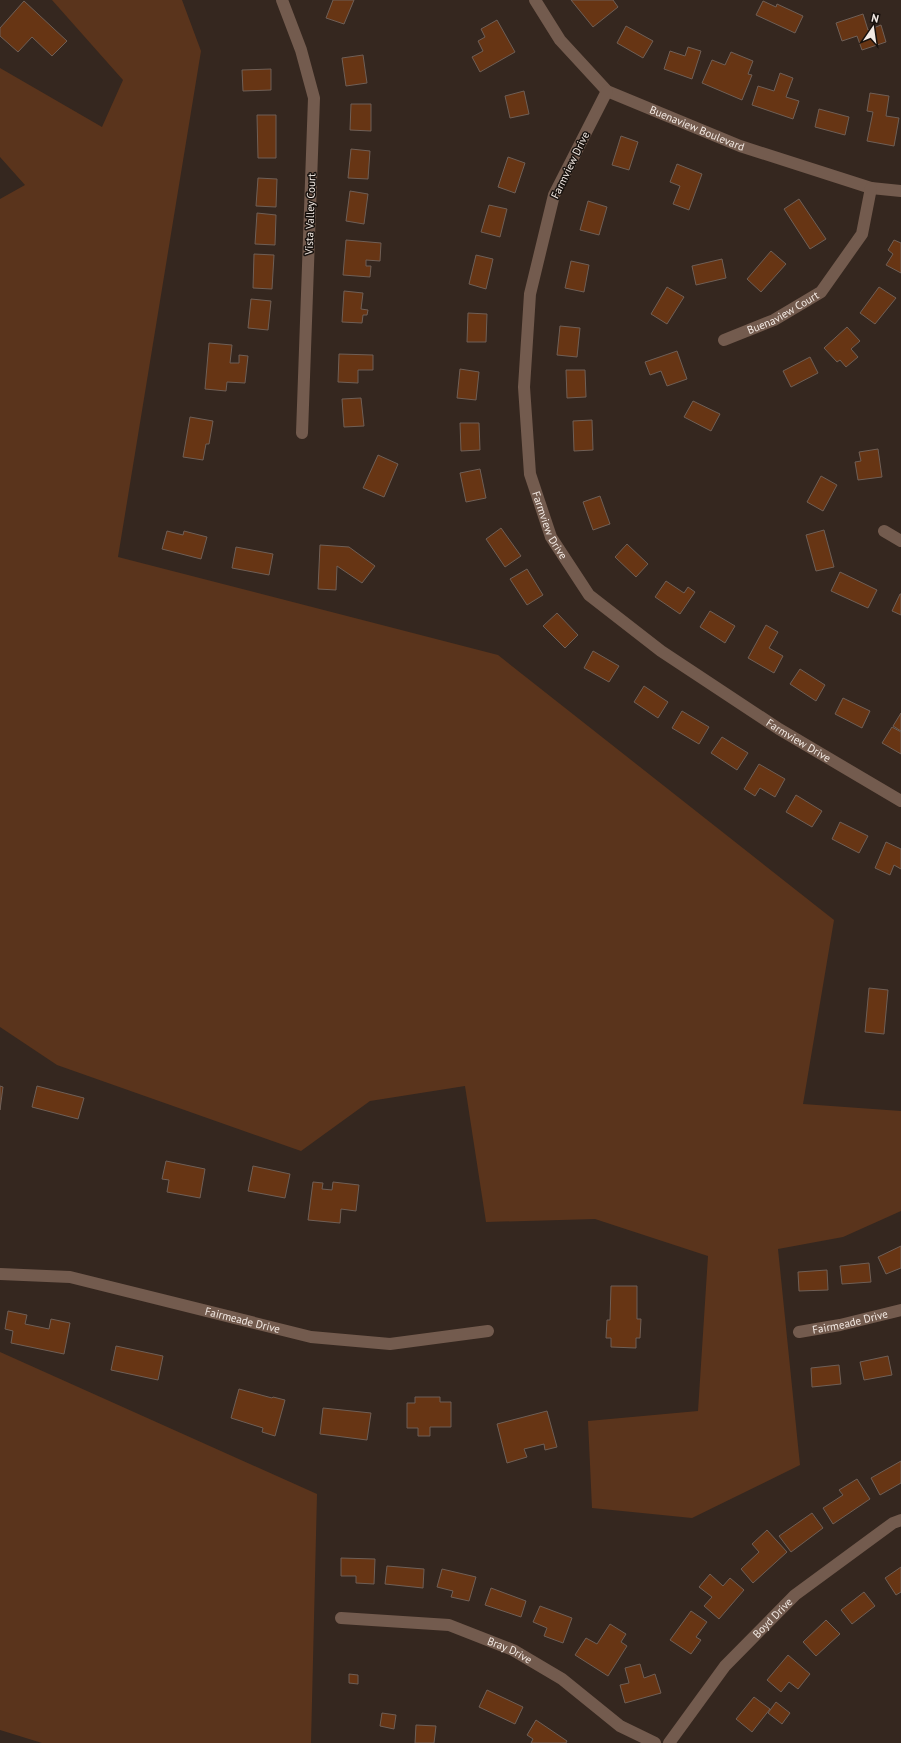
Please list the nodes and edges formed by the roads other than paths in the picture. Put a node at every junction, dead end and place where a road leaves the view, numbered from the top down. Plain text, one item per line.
1 (282, 0) edge
2 (535, 0) edge
3 (607, 91) junction
4 (871, 188) junction
5 (901, 191) edge
6 (724, 340) dead end
7 (302, 433) dead end
8 (884, 531) dead end
9 (901, 541) edge
10 (901, 800) edge
11 (0, 1274) edge
12 (901, 1310) edge
13 (488, 1331) dead end
14 (799, 1332) dead end
15 (901, 1520) edge
16 (341, 1618) dead end
17 (655, 1743) edge
18 (669, 1743) edge

1 - 7 street, Vista Valley Court
2 - 3 street, Buenaview Boulevard
3 - 4 street, Buenaview Boulevard
3 - 10 street, Farmview Drive
4 - 5 street, Buenaview Boulevard
4 - 6 street, Buenaview Court
8 - 9 street
11 - 13 street, Fairmeade Drive
12 - 14 street, Fairmeade Drive
15 - 18 street, Boyd Drive
16 - 17 street, Bray Drive

